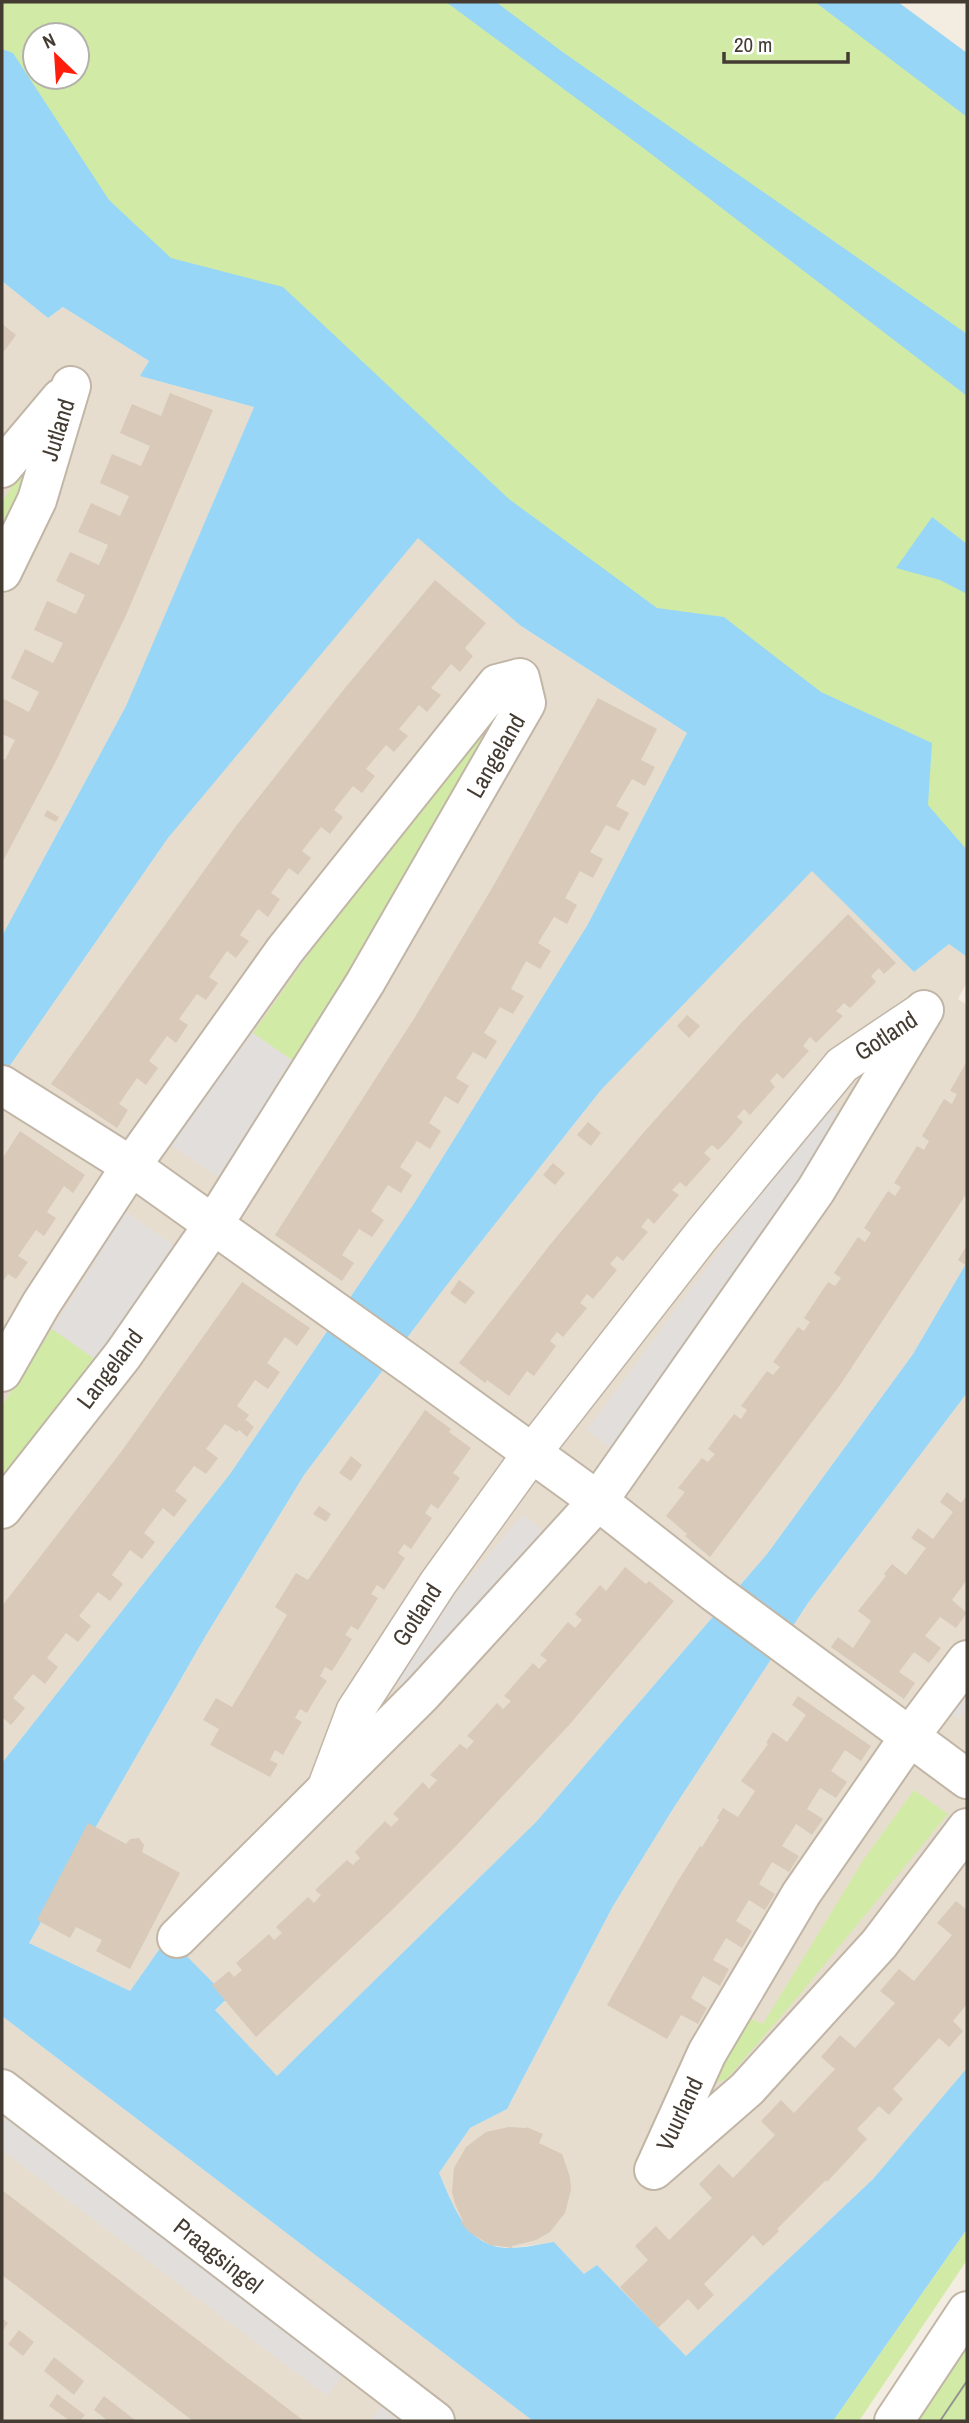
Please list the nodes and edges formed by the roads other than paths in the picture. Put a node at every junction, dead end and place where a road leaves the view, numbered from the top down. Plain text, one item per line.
1 (2, 468) edge
2 (2, 572) edge
3 (925, 1010) joint
4 (2, 1085) edge
5 (131, 1166) junction
6 (213, 1225) junction
7 (2, 1372) edge
8 (532, 1453) junction
9 (598, 1501) junction
10 (2, 1509) edge
11 (967, 1660) edge
12 (910, 1736) junction
13 (967, 1779) edge
14 (325, 1791) junction
15 (967, 1828) edge
16 (177, 1938) dead end
17 (2, 2089) edge
18 (967, 2311) edge
19 (435, 2421) edge
20 (894, 2421) edge

1 - 2 street, Jutland
3 - 8 street, Gotland
3 - 9 street, Gotland
4 - 5 street
5 - 6 street
5 - 6 street, Langeland
5 - 7 street, Langeland
6 - 8 street
6 - 10 street, Langeland
8 - 9 street
8 - 14 street, Gotland
9 - 12 street
9 - 14 street, Gotland
11 - 12 street, Vuurland
12 - 13 street
12 - 15 street, Vuurland
14 - 16 street, Gotland
17 - 19 street, Praagsingel
18 - 20 street

